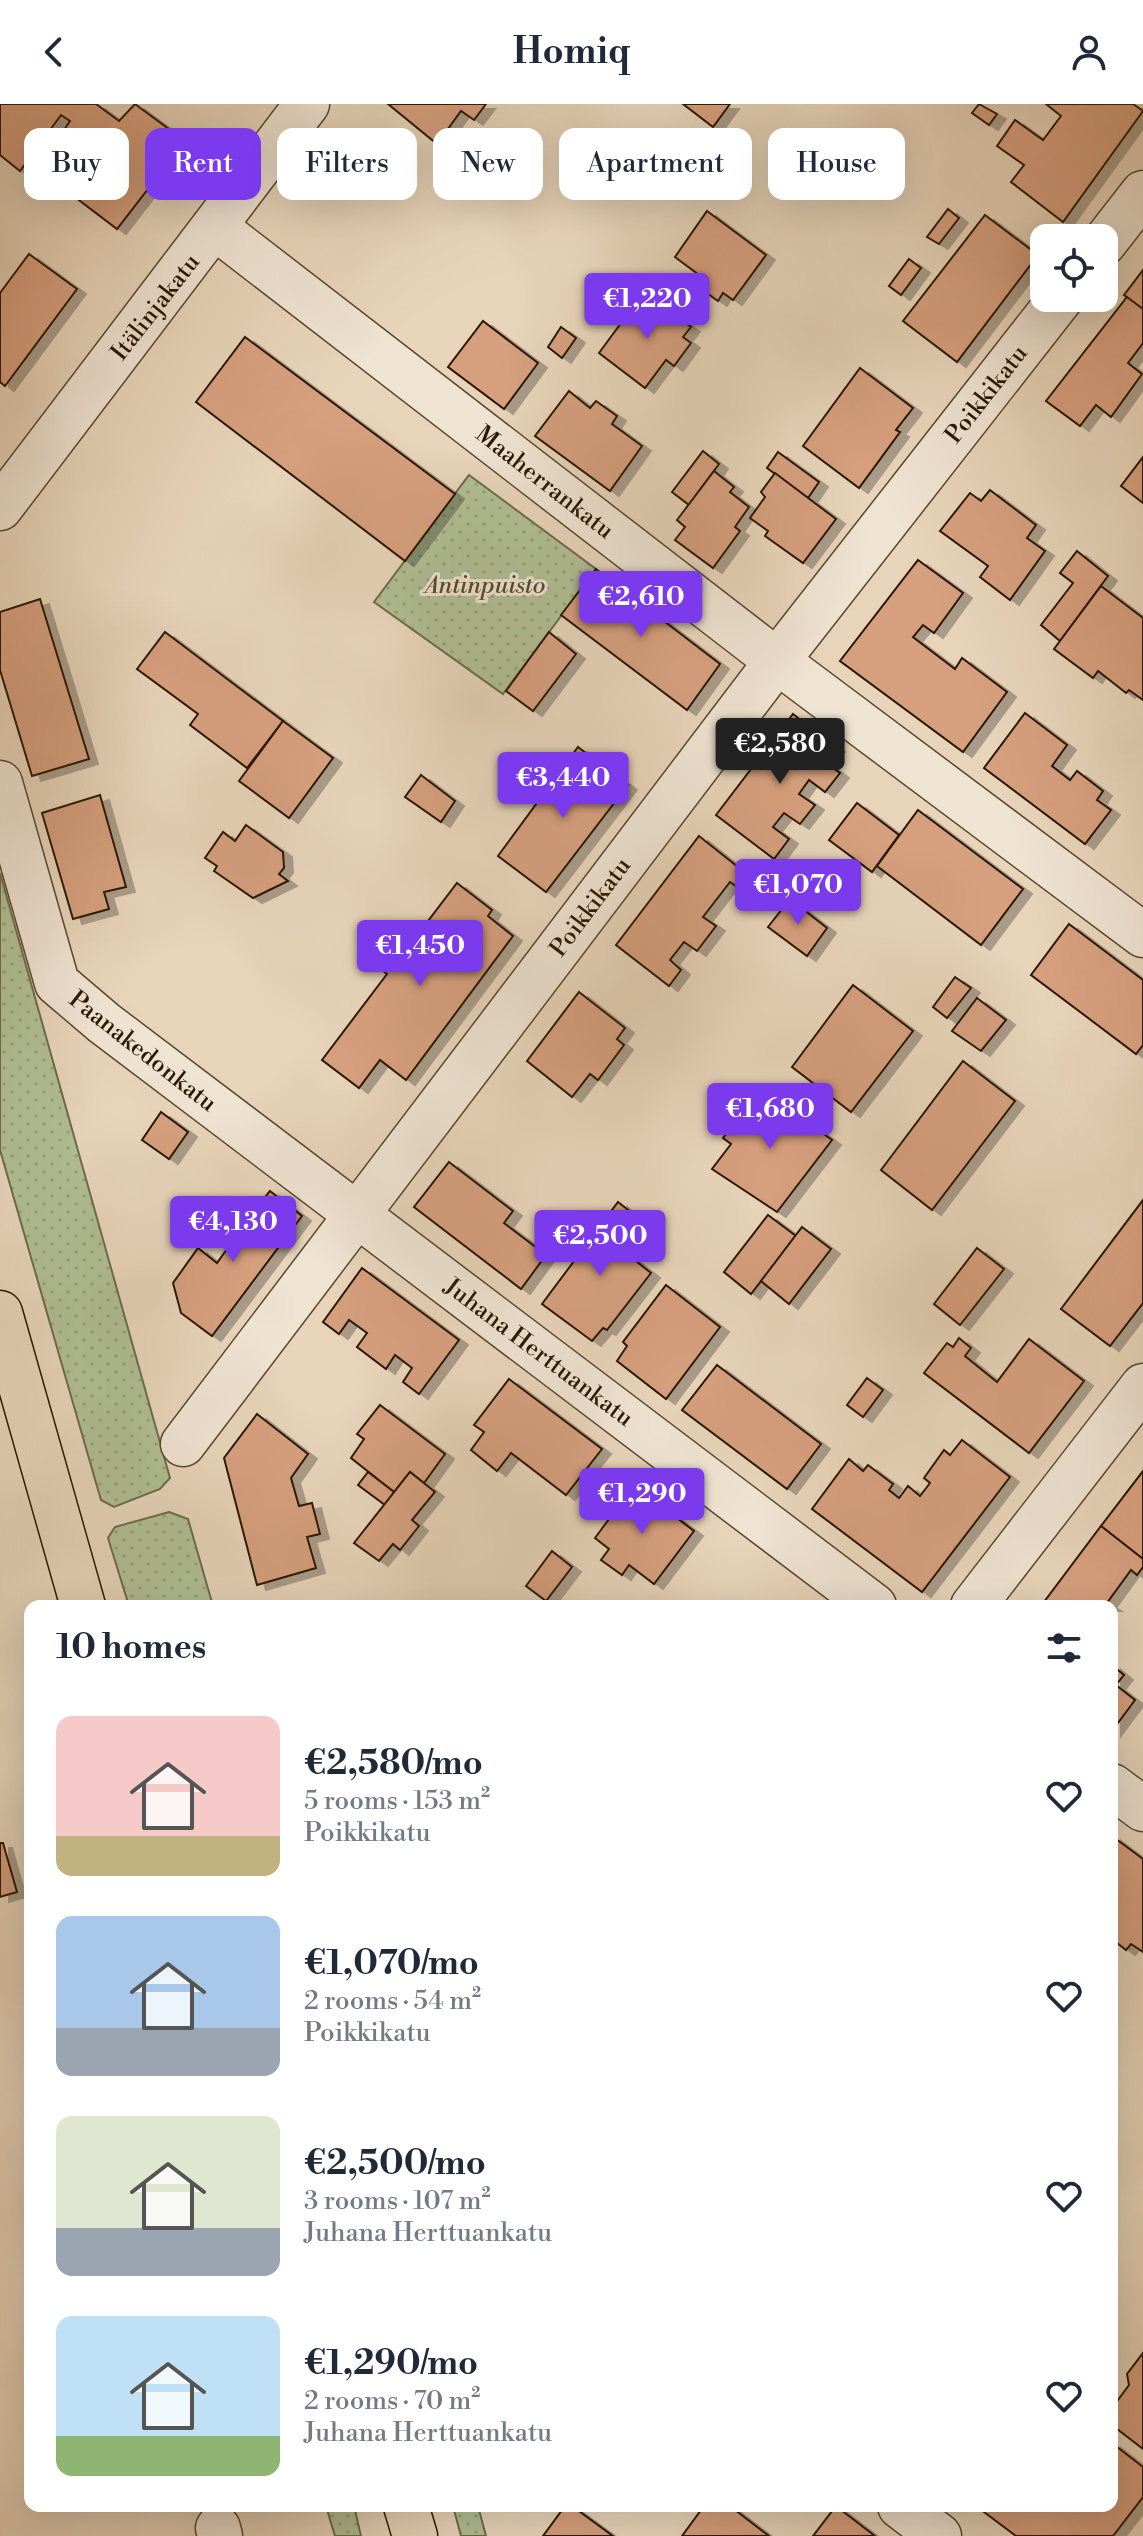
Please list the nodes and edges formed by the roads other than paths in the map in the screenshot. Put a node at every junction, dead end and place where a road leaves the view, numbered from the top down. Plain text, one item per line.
1 (307, 104) edge
2 (1143, 193) edge
3 (1118, 225) edge
4 (216, 228) junction
5 (1050, 312) edge
6 (0, 508) edge
7 (777, 661) junction
8 (0, 783) edge
9 (1143, 935) edge
10 (357, 1214) junction
11 (0, 1313) edge
12 (1143, 1386) edge
13 (183, 1444) dead end
14 (81, 1600) edge
15 (866, 1600) edge
16 (978, 1600) edge
17 (1118, 1790) edge
18 (1143, 1809) edge
19 (408, 2512) edge
20 (908, 2512) edge
21 (415, 2536) edge
22 (939, 2536) edge

1 - 4 street, Itälinjakatu
2 - 3 street
4 - 6 street, Itälinjakatu
4 - 7 street, Maaherrankatu
5 - 7 street, Poikkikatu
7 - 9 street, Maaherrankatu
7 - 10 street, Poikkikatu
8 - 10 street, Paanakedonkatu
10 - 13 street, Poikkikatu
10 - 15 street, Juhana Herttuankatu
11 - 14 main road
12 - 16 street
17 - 18 street
19 - 21 main road
20 - 22 street

